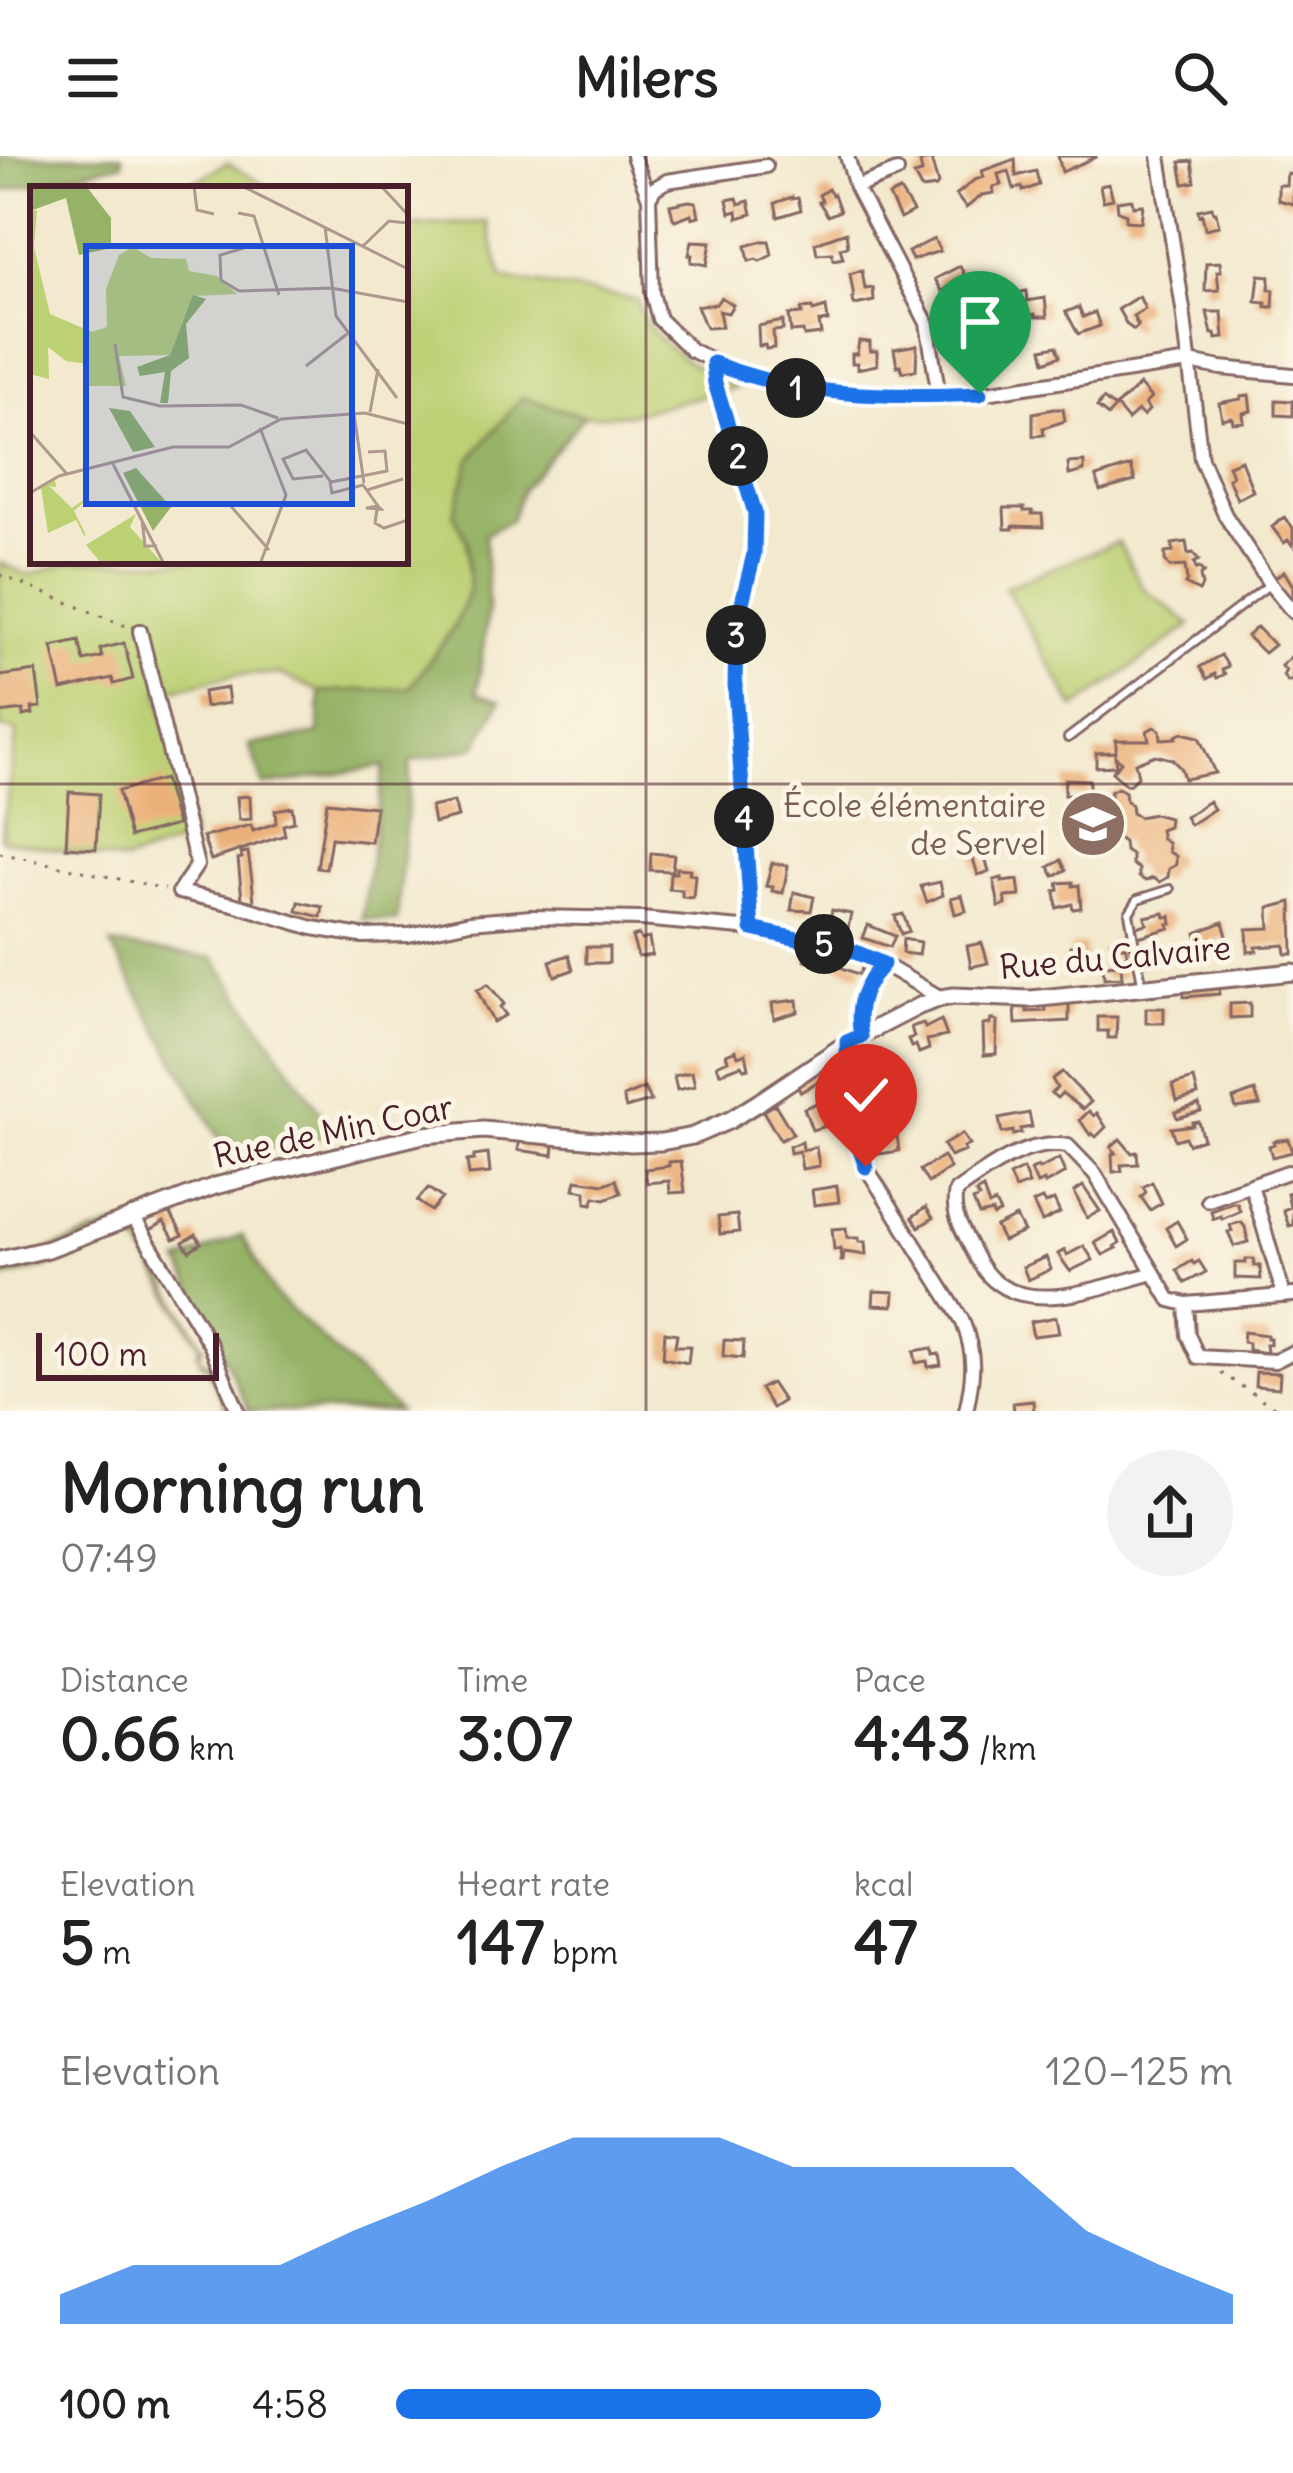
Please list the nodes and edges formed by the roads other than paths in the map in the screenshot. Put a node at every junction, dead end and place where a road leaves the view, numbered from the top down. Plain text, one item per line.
1 (633, 156) edge
2 (847, 156) edge
3 (1159, 156) edge
4 (766, 166) dead end
5 (897, 171) dead end
6 (856, 187) junction
7 (649, 198) junction
8 (1189, 362) junction
9 (1293, 375) edge
10 (939, 396) junction
11 (1270, 584) junction
12 (1293, 612) edge
13 (140, 631) road end
14 (1068, 739) dead end
15 (746, 846) road end
16 (1170, 889) dead end
17 (752, 929) junction
18 (883, 964) junction
19 (1293, 972) edge
20 (1142, 986) junction
21 (941, 998) junction
22 (854, 1039) junction
23 (1288, 1172) dead end
24 (1251, 1185) junction
25 (1208, 1200) dead end
26 (131, 1215) junction
27 (0, 1260) edge
28 (1154, 1273) junction
29 (1288, 1296) edge
30 (1186, 1304) junction
31 (1293, 1352) edge
32 (238, 1411) edge
33 (966, 1411) edge

1 - 7 street
2 - 6 street
3 - 8 street
4 - 7 street
5 - 6 street
6 - 10 street
7 - 10 street
8 - 9 street
8 - 10 street
8 - 11 street
11 - 12 street
11 - 14 lane
13 - 17 street
15 - 17 street
16 - 20 lane
17 - 18 street
18 - 21 street
18 - 22 street
19 - 20 street, Rue du Calvaire
20 - 21 street, Rue du Calvaire
21 - 22 street, Rue de Min Coar
22 - 26 street, Rue de Min Coar
22 - 33 street
23 - 24 street
24 - 25 street
24 - 29 street
26 - 27 street, Rue de Min Coar
26 - 32 street
28 - 28 street
28 - 30 street
29 - 30 street
30 - 31 street

